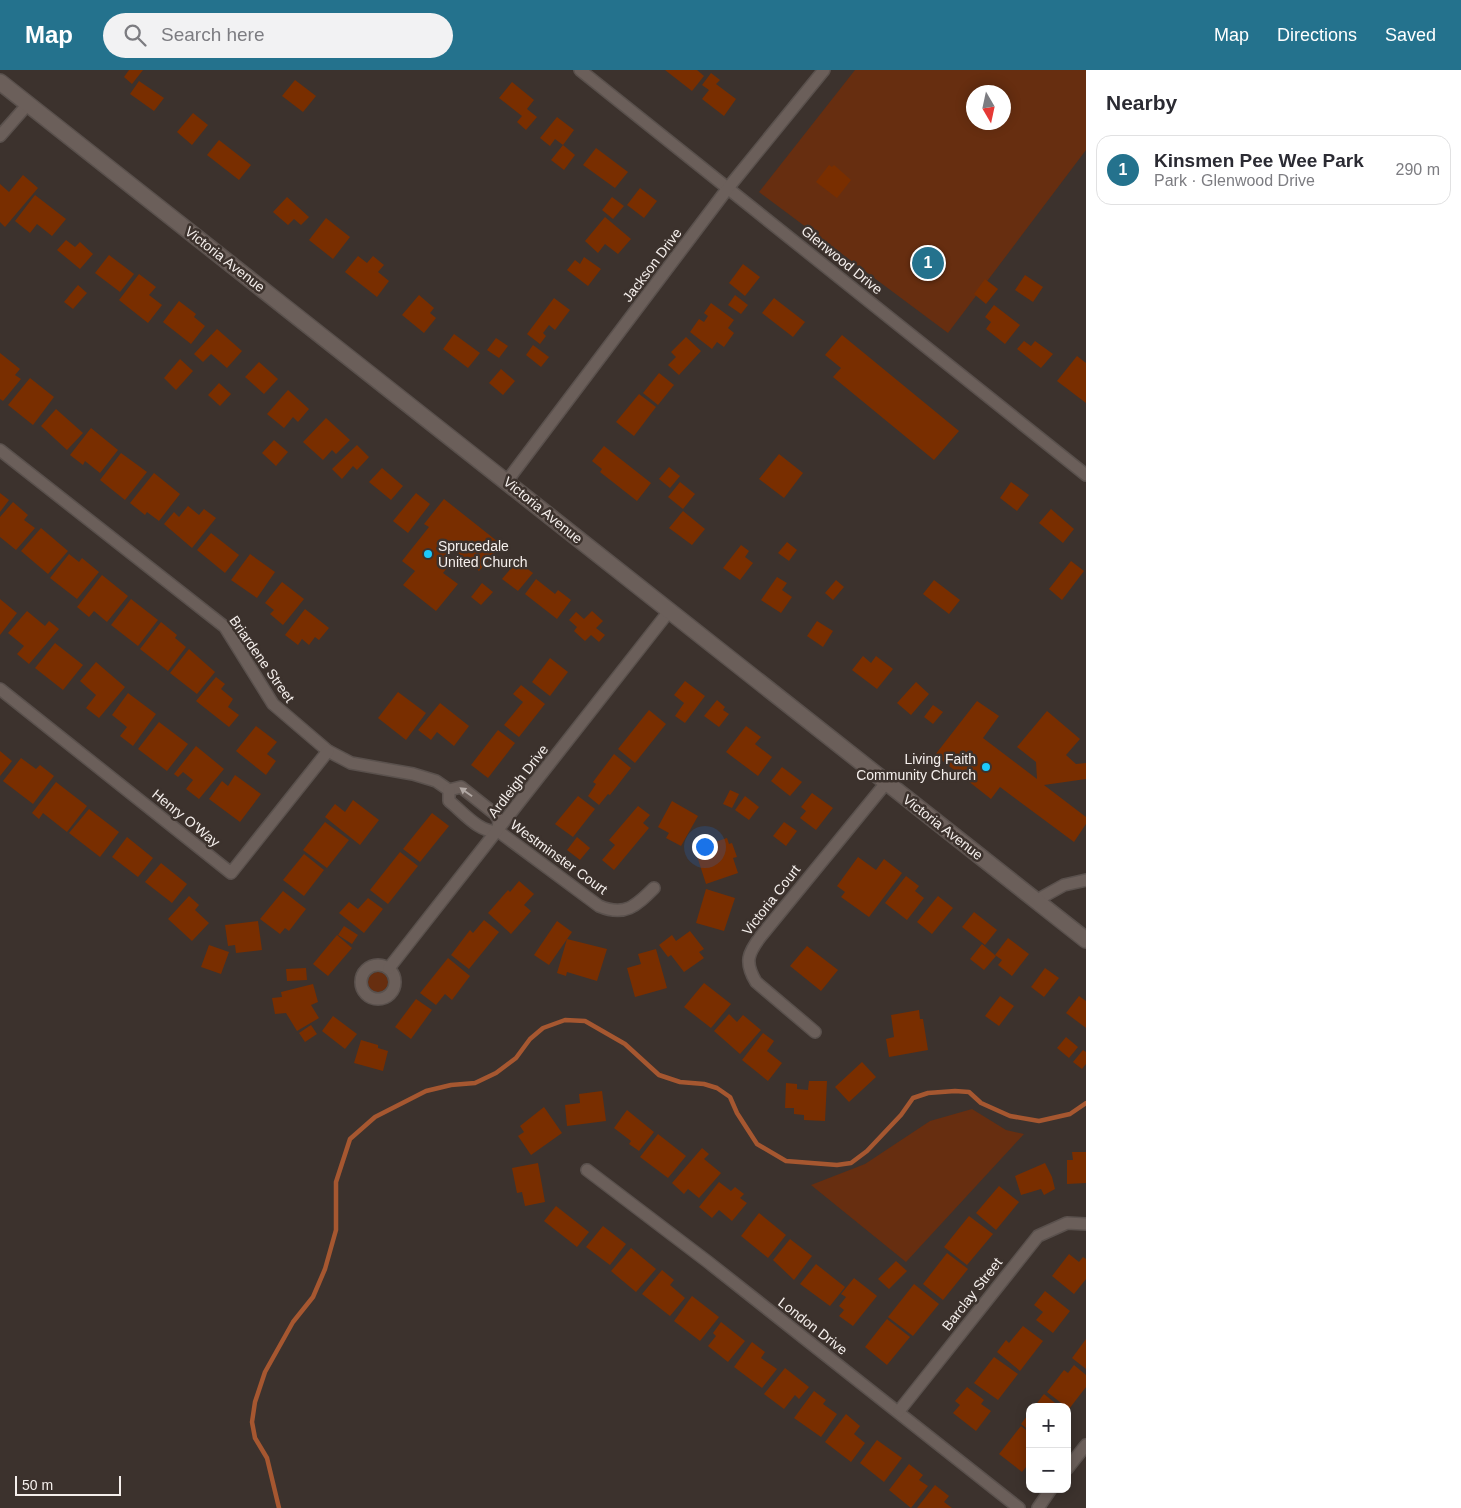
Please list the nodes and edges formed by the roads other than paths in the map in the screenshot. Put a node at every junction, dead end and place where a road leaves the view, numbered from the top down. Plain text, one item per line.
1 (580, 70) edge
2 (824, 70) edge
3 (0, 82) edge
4 (28, 104) junction
5 (0, 136) edge
6 (728, 188) junction
7 (0, 450) edge
8 (1086, 474) edge
9 (507, 481) junction
10 (670, 610) junction
11 (0, 689) edge
12 (328, 750) junction
13 (886, 782) junction
14 (449, 790) junction
15 (498, 831) junction
16 (1086, 880) edge
17 (654, 888) dead end
18 (1038, 900) junction
19 (1086, 940) edge
20 (389, 968) dead end
21 (815, 1032) dead end
22 (586, 1170) dead end
23 (1086, 1224) edge
24 (899, 1411) junction
25 (1086, 1445) edge
26 (1071, 1464) edge
27 (1048, 1493) edge
28 (1019, 1508) edge
29 (1038, 1508) edge

1 - 6 street, Glenwood Drive
2 - 6 street, Jackson Drive
3 - 4 street, Victoria Avenue
4 - 5 street
4 - 9 street, Victoria Avenue
6 - 8 street, Glenwood Drive
6 - 9 street, Jackson Drive
7 - 12 street, Briardene Street
9 - 10 street, Victoria Avenue
10 - 13 street, Victoria Avenue
10 - 15 street, Ardleigh Drive
11 - 12 street, Henry O'Way
12 - 14 street, Briardene Street
13 - 18 street, Victoria Avenue
13 - 21 street, Victoria Court
14 - 15 street
15 -> 14 street, Briardene Street
15 - 17 street, Westminster Court
15 - 20 street, Ardleigh Drive
16 - 18 street
18 - 19 street, Victoria Avenue
22 - 24 street, London Drive
23 - 24 street, Barclay Street
24 - 28 street, London Drive
25 - 26 street
27 - 29 street

